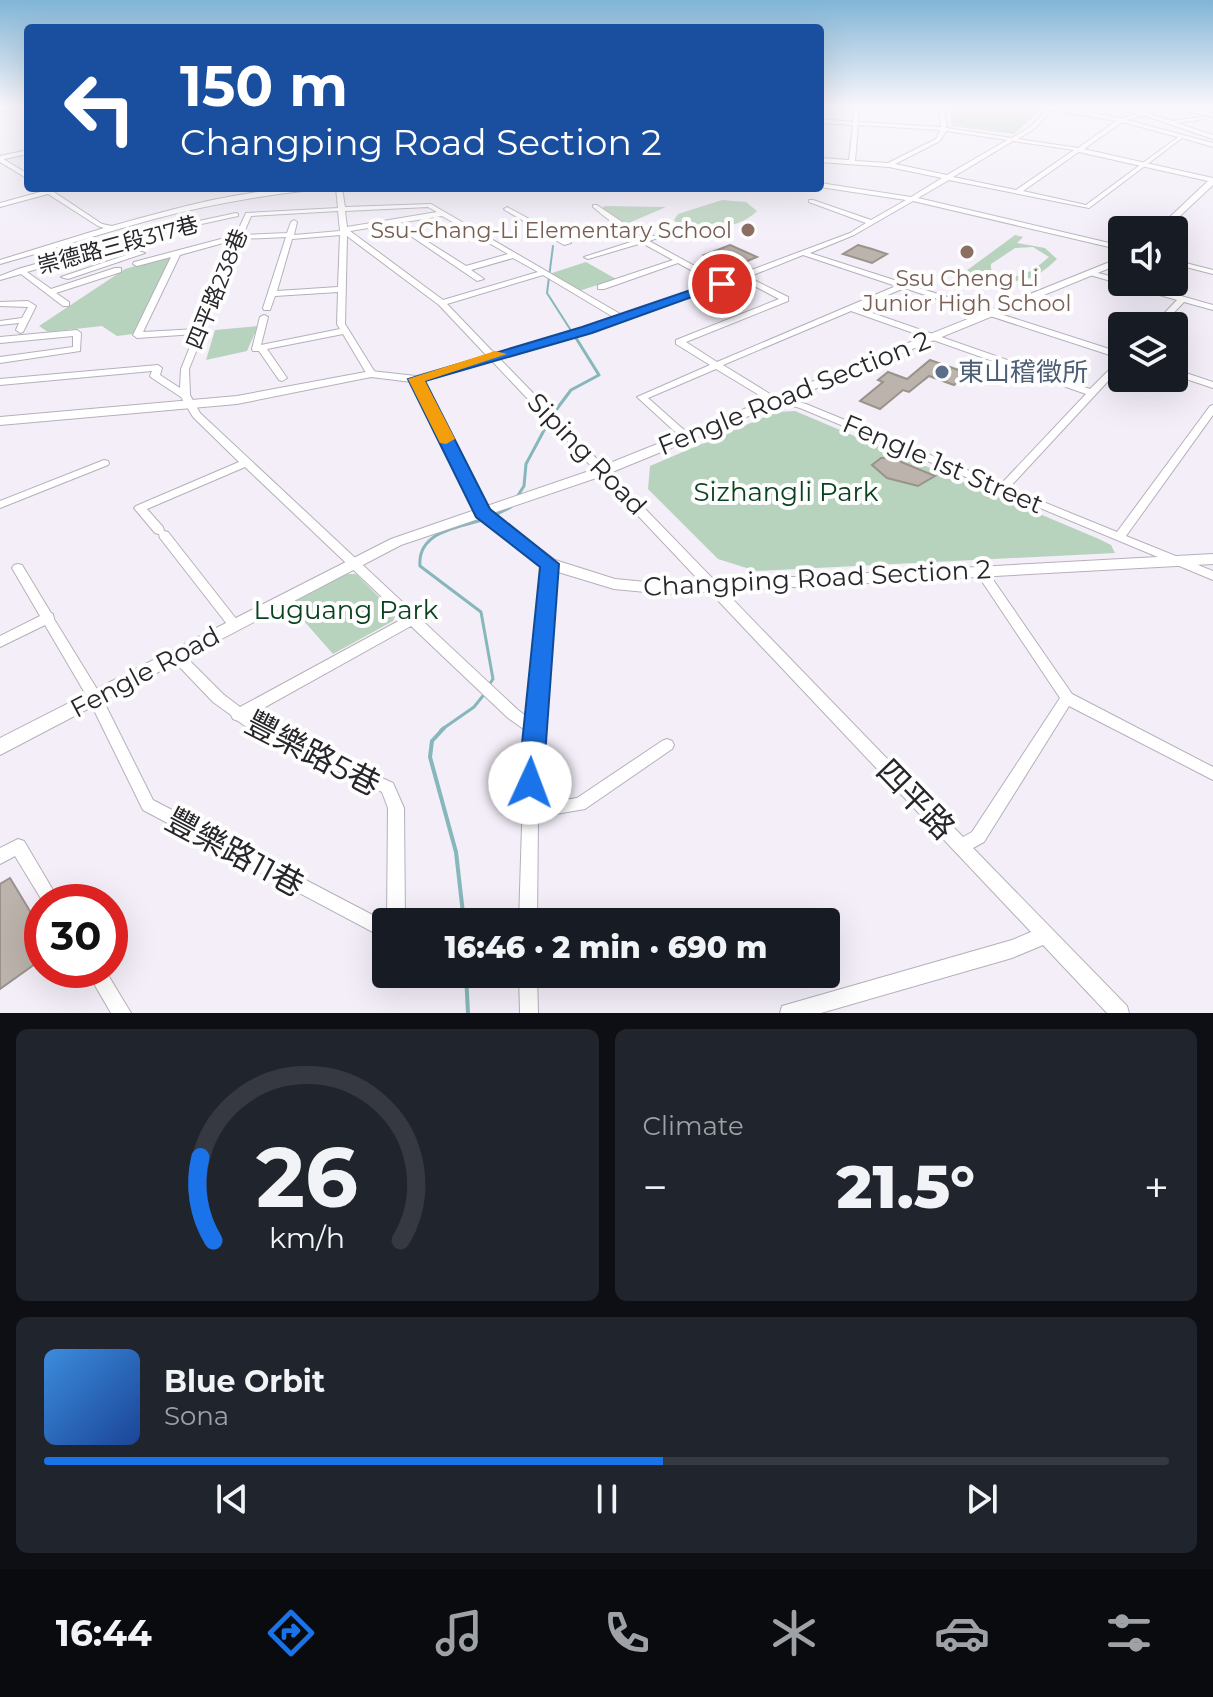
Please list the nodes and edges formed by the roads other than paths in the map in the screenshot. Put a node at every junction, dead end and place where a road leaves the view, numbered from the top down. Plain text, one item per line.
1 (853, 152) edge
2 (914, 152) edge
3 (991, 152) edge
4 (1079, 152) edge
5 (1092, 152) edge
6 (1160, 152) edge
7 (2, 156) edge
8 (824, 160) edge
9 (852, 162) junction
10 (1144, 164) junction
11 (889, 165) junction
12 (24, 168) edge
13 (24, 174) edge
14 (947, 177) junction
15 (1213, 180) edge
16 (824, 186) edge
17 (42, 192) edge
18 (56, 192) edge
19 (276, 192) edge
20 (339, 192) edge
21 (1018, 192) junction
22 (911, 198) junction
23 (811, 201) dead end
24 (0, 205) edge
25 (595, 206) dead end
26 (507, 209) dead end
27 (339, 210) junction
28 (445, 213) junction
29 (236, 215) dead end
30 (1175, 216) edge
31 (294, 222) dead end
32 (873, 223) junction
33 (112, 228) junction
34 (343, 232) junction
35 (412, 234) dead end
36 (665, 234) dead end
37 (291, 236) junction
38 (238, 237) junction
39 (135, 240) dead end
40 (641, 242) junction
41 (567, 243) dead end
42 (1108, 245) edge
43 (141, 253) junction
44 (177, 253) junction
45 (802, 253) junction
46 (514, 255) junction
47 (588, 257) dead end
48 (677, 261) junction
49 (0, 262) edge
50 (1108, 266) edge
51 (1188, 266) edge
52 (465, 269) junction
53 (118, 270) dead end
54 (21, 271) junction
55 (1213, 272) edge
56 (543, 273) junction
57 (1093, 273) junction
58 (741, 276) junction
59 (65, 277) dead end
60 (0, 278) edge
61 (480, 279) dead end
62 (722, 284) junction
63 (904, 285) junction
64 (342, 289) junction
65 (50, 292) junction
66 (272, 294) junction
67 (578, 295) junction
68 (1182, 299) junction
69 (442, 303) junction
70 (0, 304) edge
71 (66, 304) dead end
72 (851, 308) junction
73 (1213, 308) edge
74 (1169, 312) edge
75 (990, 313) junction
76 (621, 318) junction
77 (0, 323) edge
78 (198, 331) junction
79 (343, 331) junction
80 (932, 336) junction
81 (0, 340) edge
82 (263, 350) junction
83 (1108, 353) edge
84 (494, 356) junction
85 (0, 360) edge
86 (719, 366) junction
87 (371, 374) junction
88 (1108, 374) edge
89 (1188, 377) edge
90 (282, 378) dead end
91 (416, 379) junction
92 (0, 382) edge
93 (1213, 385) edge
94 (1092, 393) junction
95 (781, 399) junction
96 (188, 400) junction
97 (1213, 408) edge
98 (0, 421) edge
99 (687, 437) junction
100 (247, 462) junction
101 (104, 463) dead end
102 (600, 472) junction
103 (1002, 489) junction
104 (0, 505) edge
105 (483, 512) junction
106 (1119, 537) junction
107 (1213, 559) edge
108 (1177, 561) junction
109 (353, 564) junction
110 (550, 564) junction
111 (18, 568) dead end
112 (981, 571) junction
113 (1213, 576) edge
114 (712, 585) junction
115 (49, 617) junction
116 (411, 620) junction
117 (235, 625) junction
118 (0, 642) edge
119 (176, 656) junction
120 (95, 698) junction
121 (1067, 698) junction
122 (238, 715) junction
123 (532, 727) junction
124 (667, 745) dead end
125 (0, 747) edge
126 (1213, 774) edge
127 (529, 812) junction
128 (961, 846) junction
129 (0, 857) edge
130 (41, 884) edge
131 (396, 908) edge
132 (528, 908) edge
133 (372, 924) edge
134 (1046, 935) junction
135 (106, 988) edge
136 (528, 988) edge
137 (122, 1013) edge
138 (529, 1013) edge
139 (789, 1013) edge
140 (1120, 1013) edge

1 - 9 street
2 - 11 street
3 - 14 street
4 - 21 street
5 - 10 street
6 - 10 street
7 - 12 street
7 - 13 street
8 - 9 street
9 - 11 street
10 - 15 street
10 - 21 street
11 - 14 street
14 - 21 street
14 - 22 street
15 - 30 street
16 - 22 street
17 - 24 street
18 - 33 street
19 - 33 street
20 - 27 street
22 - 32 street
22 - 42 street
23 - 32 street
25 - 40 street
26 - 41 street
27 - 28 street
27 - 34 street
27 - 38 street, 四平路238巷
28 - 34 street
28 - 46 street
29 - 54 street, 崇德路三段317巷
31 - 37 street
32 - 45 street
33 - 49 street
34 - 37 street
34 - 64 street
34 - 69 street, Siping Road
35 - 52 street
36 - 40 street
37 - 38 street
37 - 66 street
38 - 44 street
38 - 78 street, 四平路238巷
39 - 43 street
40 - 47 street
40 - 48 street
43 - 44 street
43 - 59 street
44 - 78 street
45 - 58 street
45 - 63 street
46 - 52 street
46 - 56 street
48 - 62 street
48 - 67 street
50 - 57 street, Fengle Road Section 2
51 - 55 street
52 - 61 street
53 - 65 street
54 - 60 street, 崇德路三段317巷
54 - 65 street
56 - 67 street
56 - 69 street
57 - 68 street
57 - 75 street, Fengle Road Section 2
58 - 62 street
58 - 86 street, Fengle 1st Street
62 - 76 street
63 - 72 street
63 - 75 street
64 - 66 street
64 - 79 street
65 - 71 street
66 - 82 street
67 - 76 street
68 - 73 street
68 - 74 street
69 - 84 street, Siping Road
70 - 77 street
72 - 80 street
72 - 86 street
75 - 80 street, Fengle Road Section 2
75 - 83 street
76 - 84 street
78 - 96 street, 四平路238巷
79 - 82 street
79 - 87 street
80 - 94 street
80 - 95 street, Fengle Road Section 2
81 - 85 street
82 - 90 street
84 - 91 street
84 - 102 street, Siping Road
86 - 95 street, Fengle 1st Street
86 - 99 street
87 - 91 street
87 - 96 street
88 - 94 street
89 - 93 street
91 - 105 street, Changping Road Section 2
92 - 96 street
94 - 103 street
95 - 99 street, Fengle Road Section 2
95 - 103 street, Fengle 1st Street
96 - 98 street
96 - 100 street
97 - 106 street
99 - 102 street, Fengle Road Section 2
100 - 109 street
100 - 117 street
101 - 104 street
102 - 105 street, Fengle Road
102 - 114 street, Siping Road
103 - 106 street, Fengle 1st Street
105 - 109 street, Fengle Road
105 - 110 street, Changping Road Section 2
106 - 108 street, Fengle 1st Street
107 - 108 street, Changping Road Section 2
108 - 112 street, Changping Road Section 2
108 - 113 street, Fengle 1st Street
109 - 116 street
109 - 117 street, Fengle Road
110 - 114 street, Changping Road Section 2
110 - 123 street
111 - 115 street, 豐樂路11巷
112 - 114 street, Changping Road Section 2
112 - 121 street
114 - 128 street, 四平路
115 - 118 street
115 - 120 street, 豐樂路11巷
116 - 122 street
116 - 123 street
117 - 119 street, Fengle Road
119 - 120 street, Fengle Road
119 - 122 street, 豐樂路5巷
120 - 125 street, Fengle Road
120 - 133 street, 豐樂路11巷
121 - 126 street
121 - 128 street
122 - 131 street, 豐樂路5巷
123 - 127 street
124 - 127 street
127 - 132 street
128 - 134 street, 四平路
129 - 130 street
134 - 139 street
134 - 140 street, 四平路
135 - 137 street
136 - 138 street

